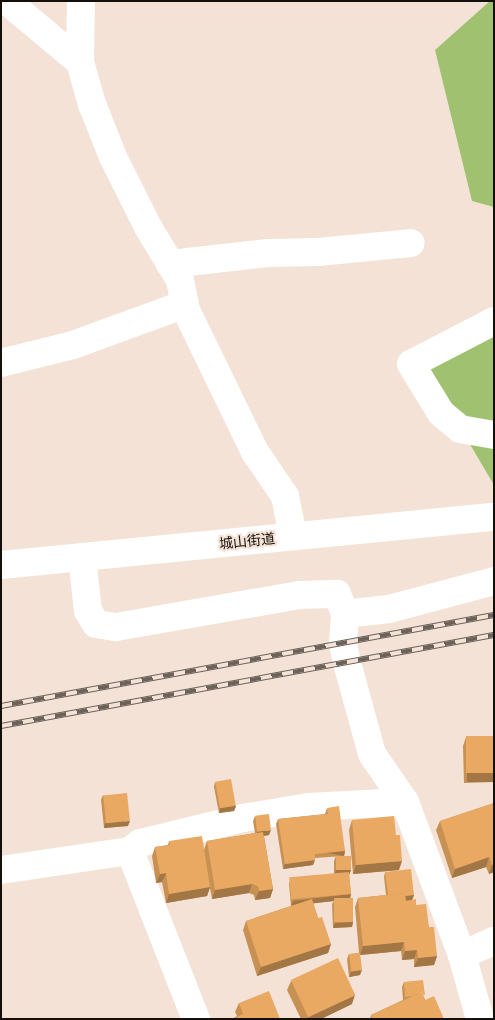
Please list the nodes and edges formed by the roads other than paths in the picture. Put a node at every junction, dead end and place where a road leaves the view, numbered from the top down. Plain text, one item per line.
1 (6, 1) edge
2 (80, 1) edge
3 (80, 62) junction
4 (411, 243) dead end
5 (170, 264) junction
6 (185, 304) junction
7 (494, 321) edge
8 (1, 363) edge
9 (494, 435) edge
10 (494, 516) edge
11 (293, 536) junction
12 (82, 557) junction
13 (1, 565) edge
14 (494, 582) edge
15 (345, 614) junction
16 (405, 802) junction
17 (130, 851) junction
18 (1, 870) edge
19 (494, 941) edge
20 (462, 955) junction
21 (196, 1019) edge
22 (480, 1019) edge

1 - 3 street
2 - 3 street
3 - 5 street
4 - 5 street
5 - 6 street
6 - 8 street
6 - 11 street
7 - 9 street
10 - 11 street, 城山街道
11 - 12 street, 城山街道
12 - 13 street, 城山街道
12 - 15 street
14 - 15 street
15 - 16 street
16 - 17 street
16 - 20 street
17 - 18 street
17 - 21 street
19 - 20 street
20 - 22 street

